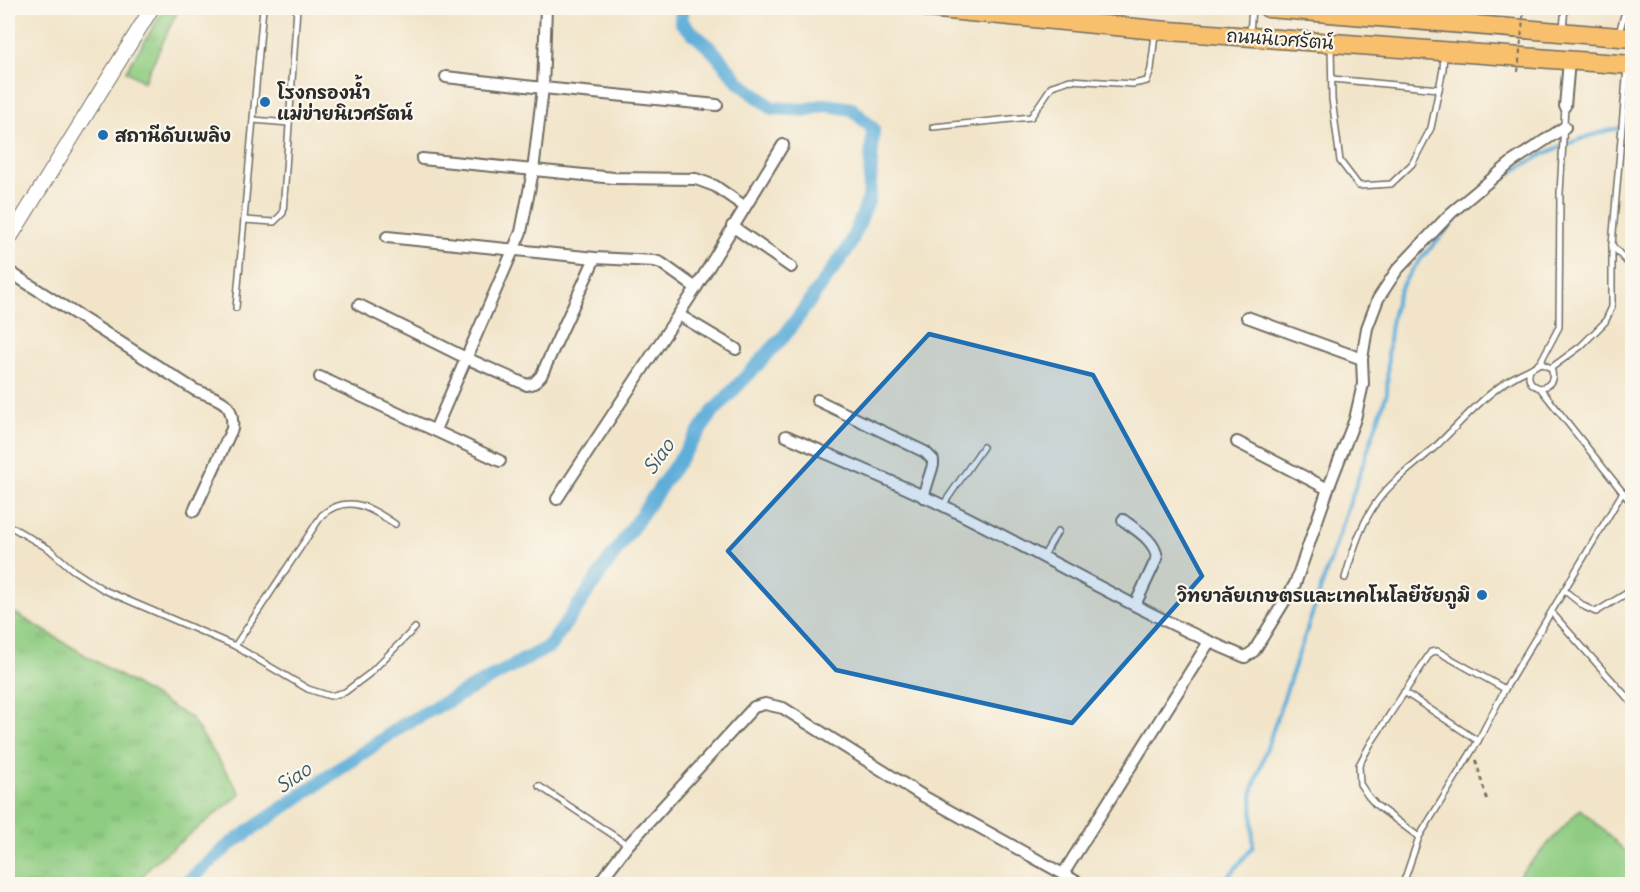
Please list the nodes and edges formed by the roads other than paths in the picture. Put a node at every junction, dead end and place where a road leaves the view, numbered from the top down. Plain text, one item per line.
1 (152, 8) edge
2 (263, 8) edge
3 (297, 8) edge
4 (546, 8) edge
5 (928, 8) edge
6 (1252, 8) edge
7 (1268, 8) edge
8 (1565, 8) edge
9 (1626, 8) edge
10 (1472, 16) edge
11 (1155, 30) junction
12 (1563, 33) junction
13 (1250, 37) junction
14 (1625, 38) edge
15 (1331, 43) junction
16 (1444, 52) junction
17 (1569, 62) junction
18 (1630, 65) edge
19 (446, 77) dead end
20 (1332, 79) junction
21 (543, 88) junction
22 (1439, 89) junction
23 (717, 105) dead end
24 (1565, 106) joint
25 (253, 120) junction
26 (289, 123) junction
27 (933, 127) dead end
28 (1565, 127) junction
29 (783, 146) dead end
30 (422, 159) dead end
31 (532, 171) junction
32 (744, 206) junction
33 (244, 220) junction
34 (732, 226) junction
35 (387, 237) dead end
36 (8, 241) edge
37 (1612, 244) junction
38 (514, 249) junction
39 (594, 258) junction
40 (791, 267) dead end
41 (1632, 268) edge
42 (8, 271) edge
43 (696, 288) junction
44 (359, 305) dead end
45 (237, 308) dead end
46 (679, 315) junction
47 (1247, 317) dead end
48 (736, 349) dead end
49 (466, 358) junction
50 (1362, 359) junction
51 (1540, 363) junction
52 (1551, 368) junction
53 (1530, 369) junction
54 (320, 377) dead end
55 (1540, 388) junction
56 (817, 400) dead end
57 (435, 430) junction
58 (786, 436) dead end
59 (1237, 442) dead end
60 (983, 447) dead end
61 (500, 461) dead end
62 (1328, 489) junction
63 (1623, 492) junction
64 (923, 497) junction
65 (557, 499) dead end
66 (1632, 504) edge
67 (944, 505) junction
68 (194, 511) dead end
69 (1123, 520) dead end
70 (395, 524) dead end
71 (8, 525) edge
72 (1058, 531) dead end
73 (1042, 557) junction
74 (1345, 578) dead end
75 (1632, 590) edge
76 (1565, 591) junction
77 (1135, 605) junction
78 (1552, 613) junction
79 (415, 628) dead end
80 (1209, 642) junction
81 (235, 646) junction
82 (1505, 689) junction
83 (1404, 692) junction
84 (1632, 702) edge
85 (1478, 741) junction
86 (539, 786) dead end
87 (1419, 837) junction
88 (628, 845) junction
89 (1063, 874) junction
90 (598, 885) edge
91 (1081, 885) edge
92 (1403, 885) edge

1 - 36 street
2 - 25 lane
3 - 26 lane
4 - 21 street
5 - 11 main road, ถนนนิเวศรัตน์
6 - 13 lane
7 - 10 main road, ถนนนิเวศรัตน์
8 - 12 lane
9 - 14 lane
10 - 12 main road, ถนนนิเวศรัตน์
11 - 13 main road, ถนนนิเวศรัตน์
11 - 27 lane
12 - 14 main road, ถนนนิเวศรัตน์
13 - 15 main road, ถนนนิเวศรัตน์
15 - 16 main road, ถนนนิเวศรัตน์
15 - 20 lane
16 - 17 main road, ถนนนิเวศรัตน์
16 - 22 lane
17 - 18 main road, ถนนนิเวศรัตน์
17 - 24 street
18 - 37 lane
19 - 21 street
20 - 22 lane
20 - 22 lane
21 - 23 street
21 - 31 street
24 - 28 lane
25 - 26 lane
25 - 33 lane
26 - 33 lane
28 - 50 street
28 - 51 lane
29 - 32 street
30 - 31 street
31 - 32 street
31 - 38 street
32 - 34 street
33 - 45 lane
34 - 40 street
34 - 43 street
35 - 38 street
37 - 41 lane
37 - 52 lane
38 - 39 street
38 - 49 street
39 - 43 street
39 - 49 street
42 - 68 street
43 - 46 street
44 - 49 street
46 - 48 street
46 - 65 street
47 - 50 street
49 - 57 street
50 - 62 street
51 - 52 lane
51 - 53 lane
52 - 55 lane
53 - 55 lane
53 - 74 lane
54 - 57 street
55 - 63 lane
56 - 64 street
57 - 61 street
58 - 64 street
59 - 62 street
60 - 67 lane
62 - 80 street
63 - 66 lane
63 - 76 lane
64 - 67 street
67 - 73 street
69 - 77 street
70 - 81 lane
71 - 81 lane
72 - 73 lane
73 - 77 street
75 - 76 lane
76 - 78 lane
77 - 80 street
78 - 82 lane
78 - 84 lane
79 - 81 lane
80 - 89 street
82 - 83 lane
82 - 85 lane
83 - 85 lane
83 - 87 lane
85 - 87 lane
86 - 88 lane
87 - 92 lane
88 - 89 street
88 - 90 street
89 - 91 street

